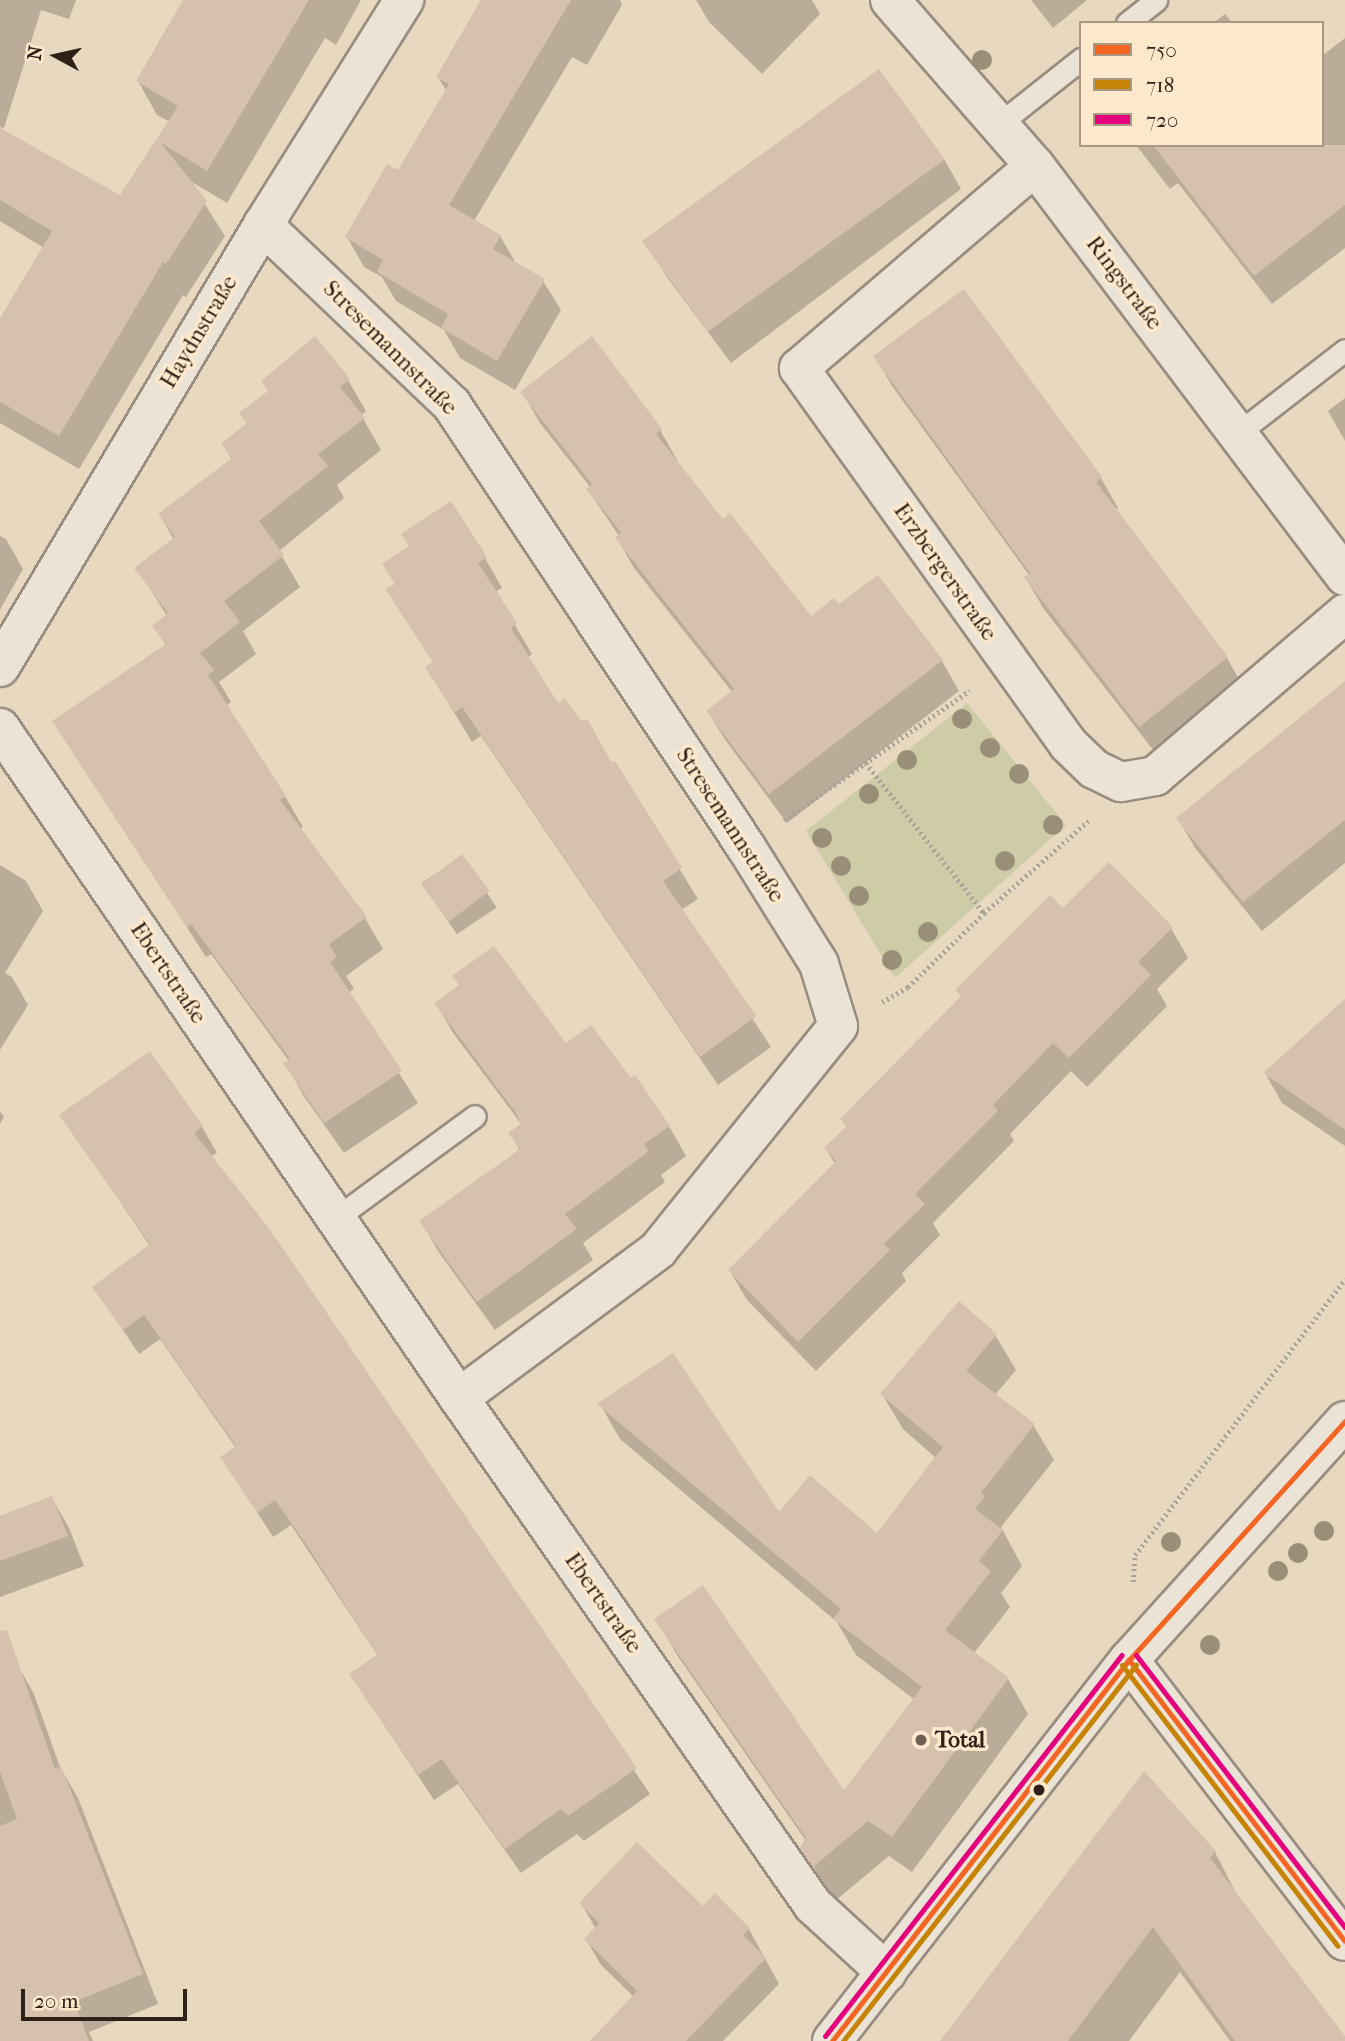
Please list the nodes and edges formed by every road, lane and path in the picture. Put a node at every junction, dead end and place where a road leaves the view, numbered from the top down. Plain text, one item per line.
1 (404, 0) edge
2 (890, 0) edge
3 (1156, 0) edge
4 (1130, 21) edge
5 (1079, 62) edge
6 (999, 124) junction
7 (1035, 166) junction
8 (263, 225) junction
9 (1345, 350) edge
10 (1238, 433) junction
11 (1345, 576) edge
12 (1345, 614) edge
13 (1009, 663) junction
14 (0, 667) edge
15 (0, 728) edge
16 (866, 763) junction
17 (1121, 782) junction
18 (746, 847) junction
19 (984, 913) junction
20 (838, 1026) junction
21 (475, 1116) dead end
22 (336, 1218) junction
23 (1345, 1279) edge
24 (459, 1398) junction
25 (1345, 1421) edge
26 (1129, 1660) junction
27 (1345, 1941) edge
28 (887, 1973) junction
29 (832, 2041) edge

1 - 8 street, Haydnstraße
2 - 6 street, Ringstraße
3 - 4 lane
5 - 6 lane
6 - 7 street, Ringstraße
7 - 10 street, Ringstraße
7 - 13 street, Erzbergerstraße
8 - 14 street, Haydnstraße
8 - 18 street, Stresemannstraße
9 - 10 lane
10 - 11 street, Ringstraße
12 - 17 street
13 - 16 path
13 - 17 street, Erzbergerstraße
15 - 22 street, Ebertstraße
16 - 18 path
16 - 19 path
17 - 19 path
18 - 20 street, Stresemannstraße
19 - 20 path
20 - 24 street
21 - 22 lane
22 - 24 street, Ebertstraße
23 - 26 path
24 - 28 street, Ebertstraße
25 - 26 street
26 - 27 street
26 - 28 street
28 - 29 street

